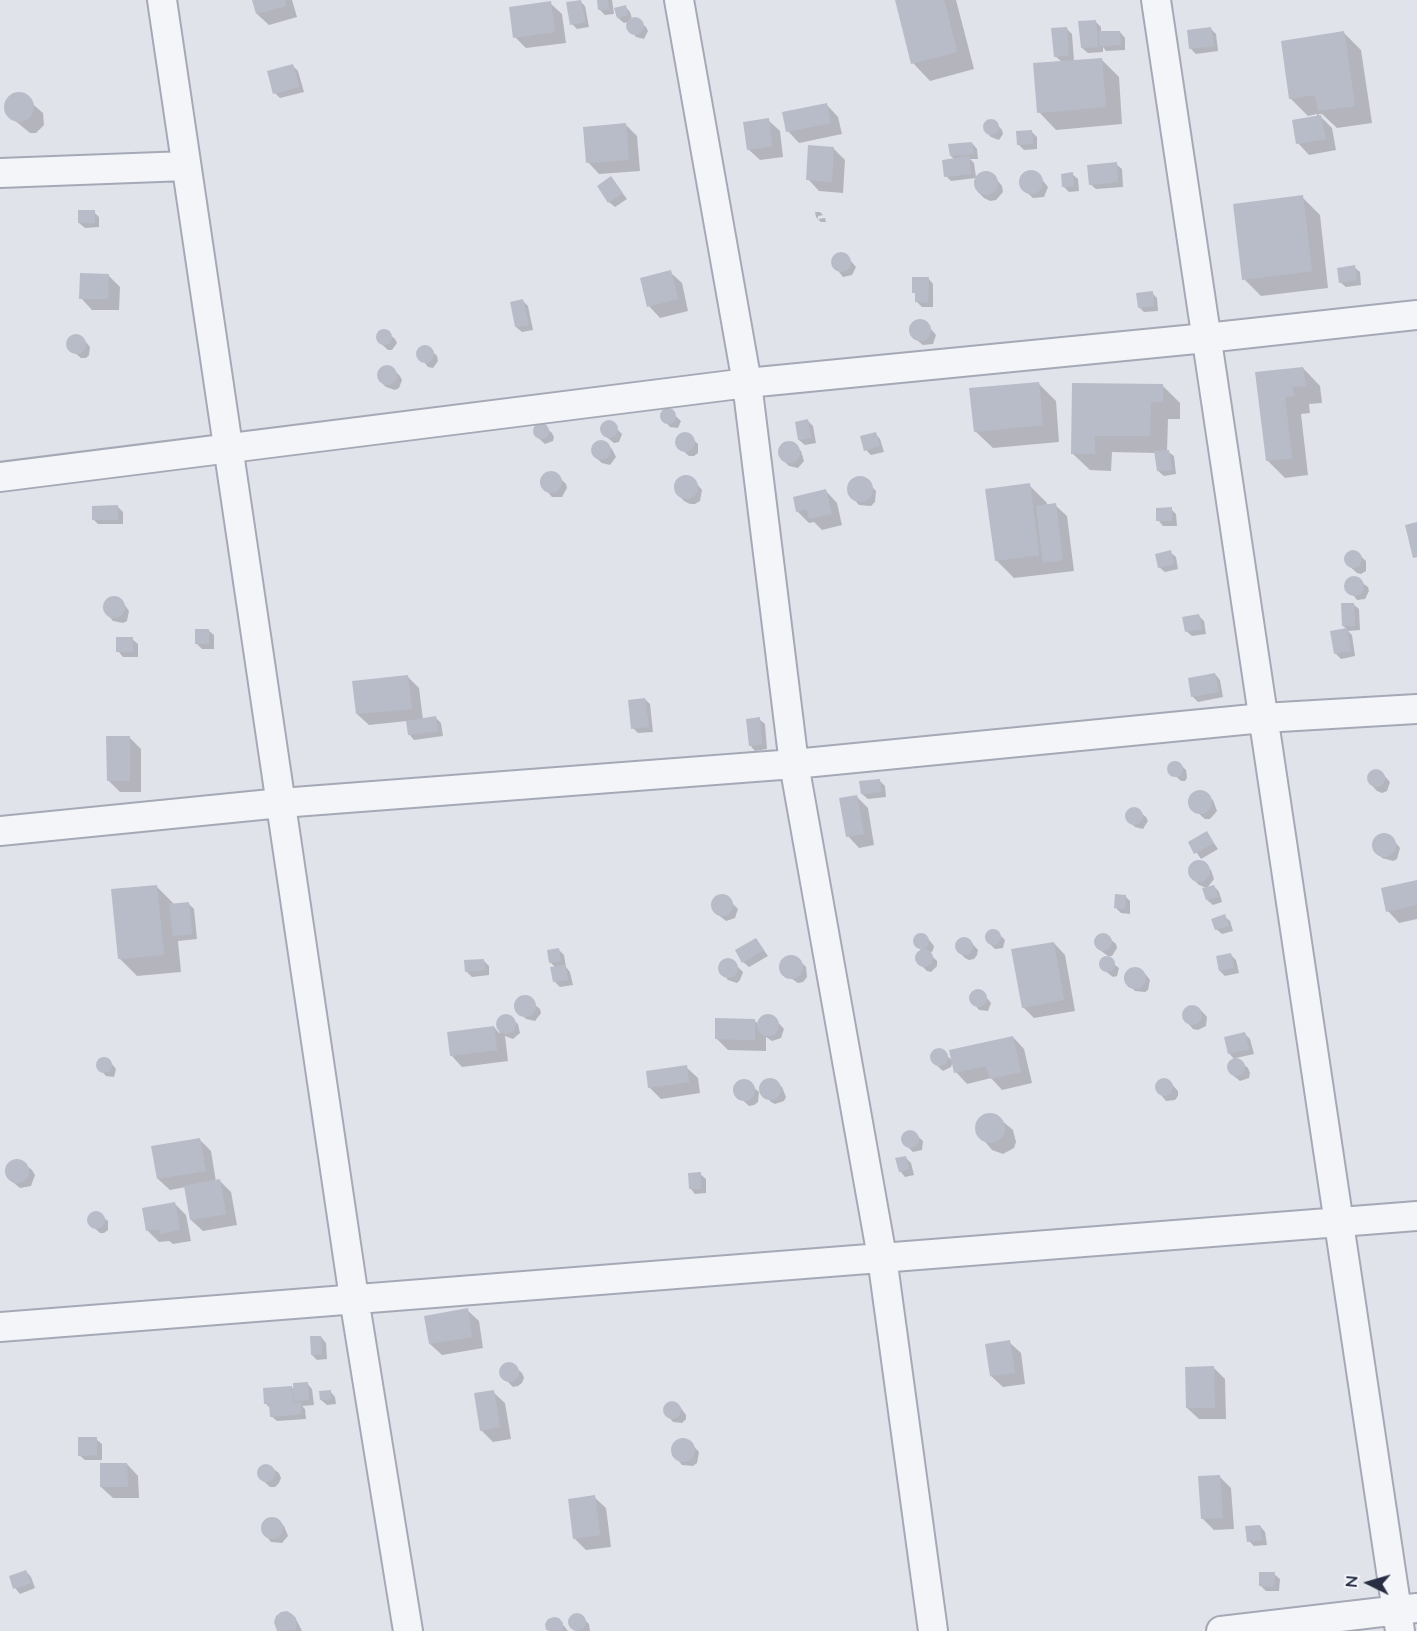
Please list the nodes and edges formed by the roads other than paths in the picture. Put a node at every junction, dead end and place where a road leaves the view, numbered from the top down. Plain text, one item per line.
1 (162, 0) edge
2 (679, 0) edge
3 (1156, 0) edge
4 (186, 166) junction
5 (0, 173) edge
6 (1417, 315) edge
7 (1206, 338) junction
8 (747, 384) junction
9 (228, 448) junction
10 (0, 477) edge
11 (1417, 709) edge
12 (1263, 718) junction
13 (794, 764) junction
14 (280, 803) junction
15 (0, 831) edge
16 (1417, 1216) edge
17 (1338, 1222) junction
18 (882, 1257) junction
19 (354, 1298) junction
20 (0, 1327) edge
21 (1404, 1616) edge
22 (408, 1631) edge
23 (933, 1631) edge
24 (1221, 1631) edge

1 - 4 street
2 - 8 street
3 - 7 street
4 - 5 street
4 - 9 street
6 - 7 street
7 - 8 street
7 - 12 street
8 - 9 street
8 - 13 street
9 - 10 street
9 - 14 street
11 - 12 street
12 - 13 street
12 - 17 street
13 - 14 street
13 - 18 street
14 - 15 street
14 - 19 street
16 - 17 street
17 - 18 street
17 - 21 street
18 - 19 street
18 - 23 street
19 - 20 street
19 - 22 street
21 - 24 street

